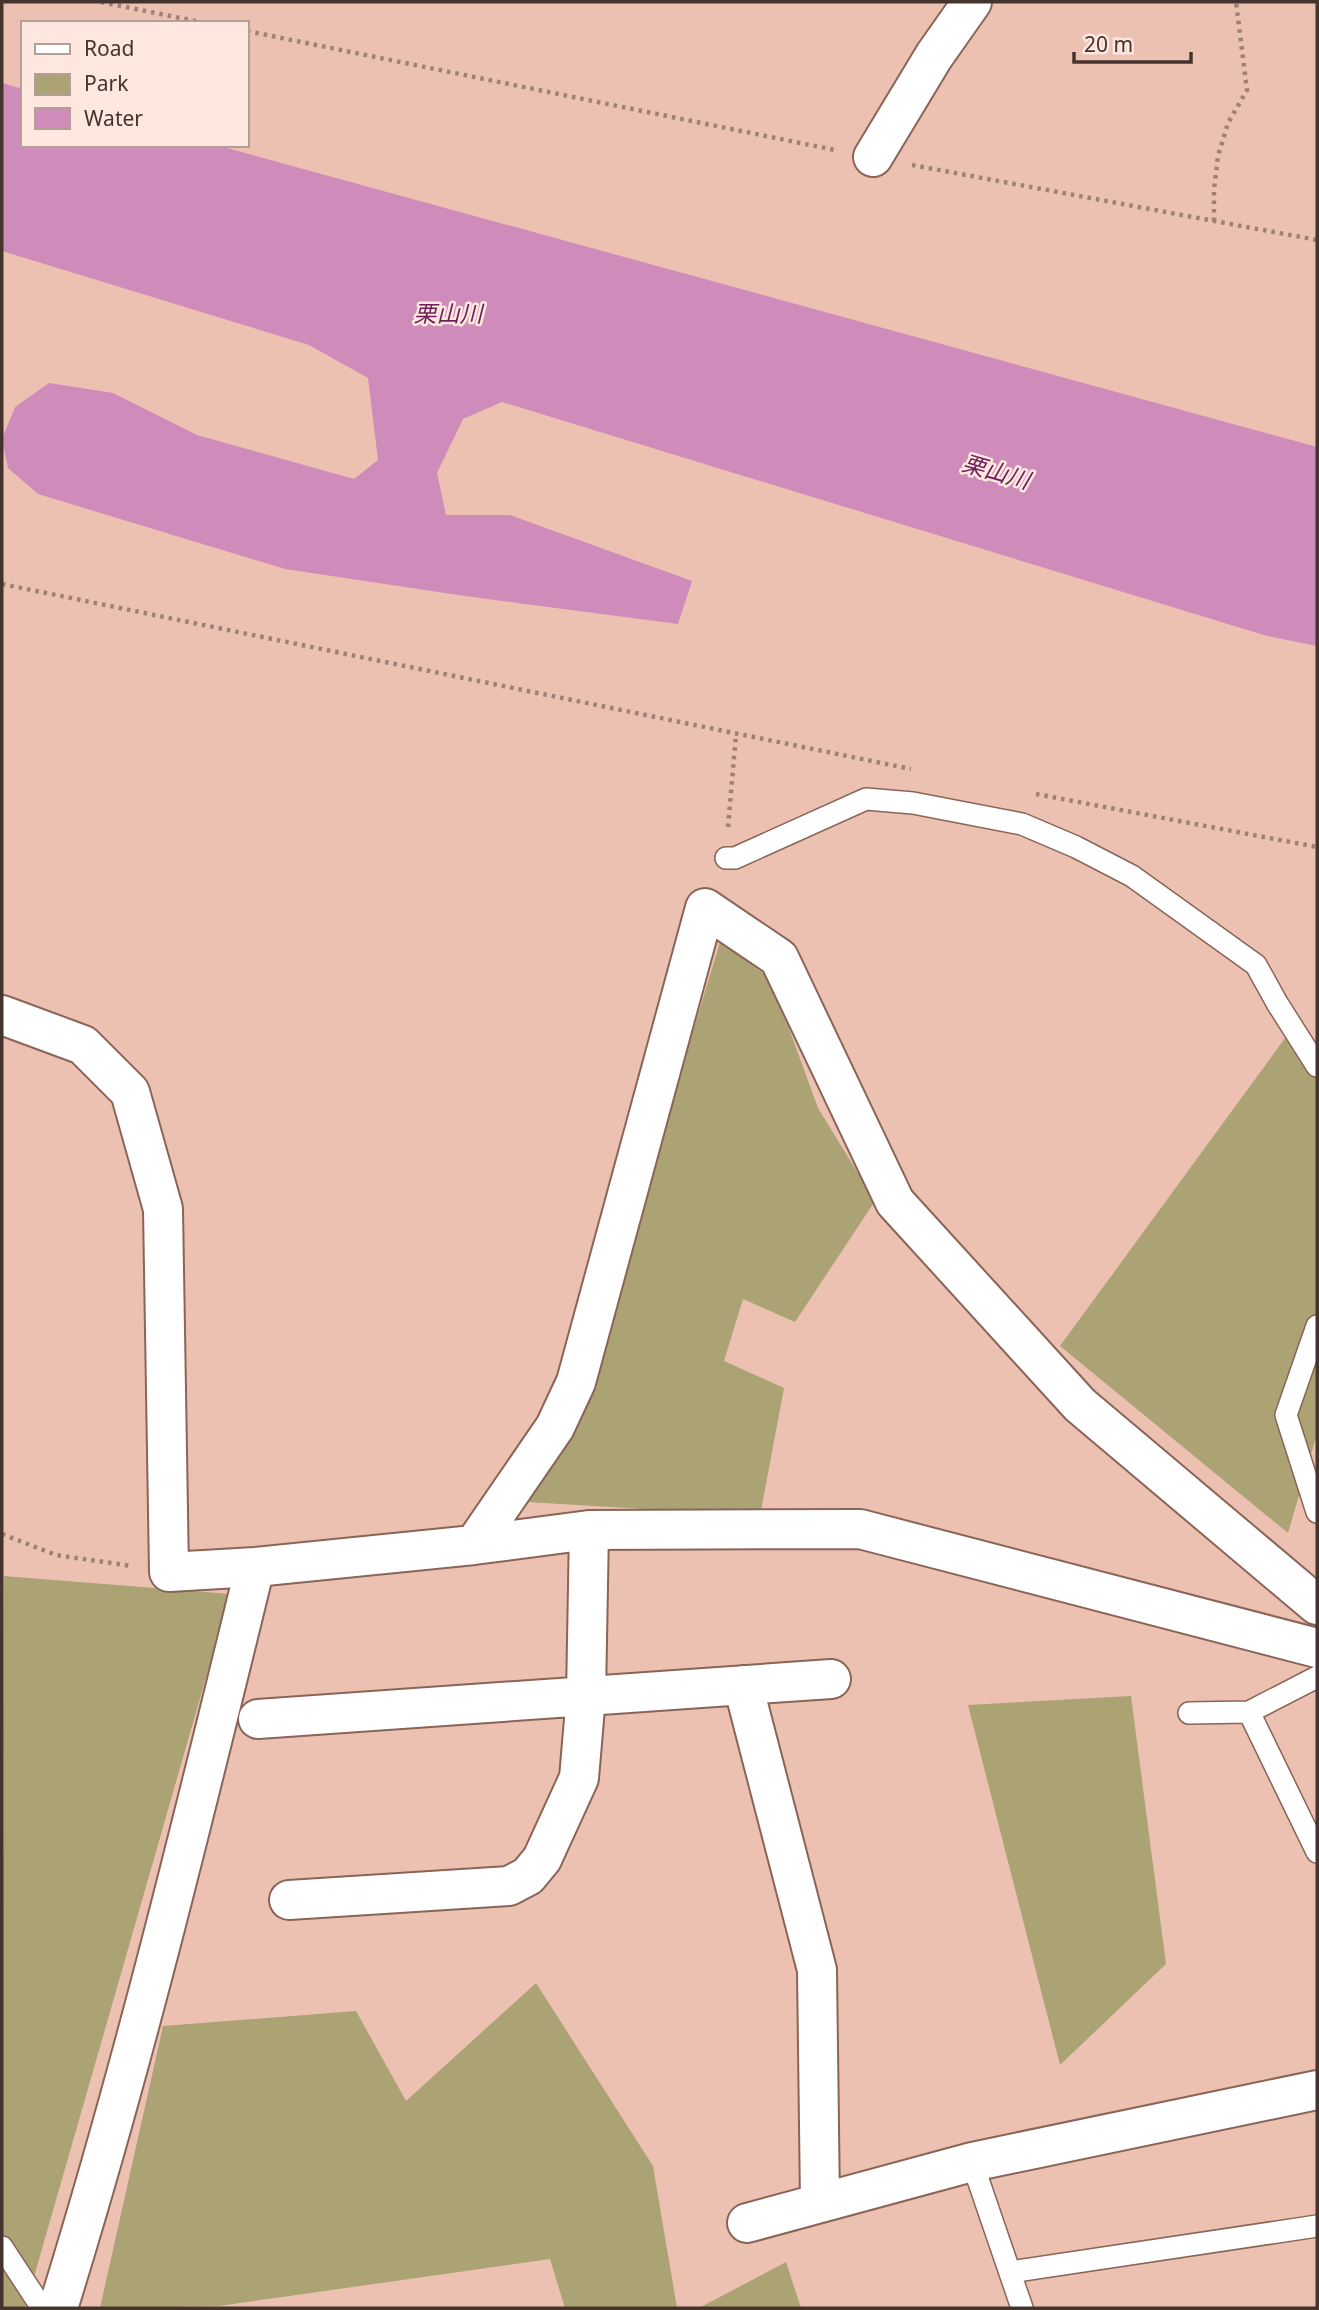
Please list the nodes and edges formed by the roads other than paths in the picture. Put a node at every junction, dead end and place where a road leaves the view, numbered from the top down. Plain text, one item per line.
1 (972, 2) edge
2 (873, 157) road end
3 (726, 858) road end
4 (2, 1015) edge
5 (1317, 1066) edge
6 (1317, 1326) edge
7 (1317, 1512) edge
8 (589, 1530) junction
9 (474, 1545) junction
10 (255, 1567) junction
11 (1317, 1605) edge
12 (1317, 1648) edge
13 (1317, 1677) edge
14 (831, 1679) dead end
15 (744, 1685) junction
16 (586, 1696) junction
17 (1249, 1712) junction
18 (1189, 1713) dead end
19 (258, 1719) dead end
20 (1317, 1852) edge
21 (289, 1900) dead end
22 (1317, 2090) edge
23 (972, 2162) junction
24 (820, 2203) junction
25 (747, 2223) dead end
26 (1317, 2226) edge
27 (2, 2247) edge
28 (1010, 2272) junction
29 (42, 2308) edge
30 (58, 2308) edge
31 (1022, 2308) edge

1 - 2 street
3 - 5 lane
4 - 10 street
6 - 7 lane
8 - 9 street
8 - 12 street
8 - 16 street
9 - 10 street
9 - 11 street
10 - 30 street
13 - 17 lane
14 - 15 street
15 - 16 street
15 - 24 street
16 - 19 street
16 - 21 street
17 - 18 lane
17 - 20 lane
22 - 23 street
23 - 24 street
23 - 28 lane
24 - 25 street
26 - 28 lane
27 - 29 lane
28 - 31 lane

